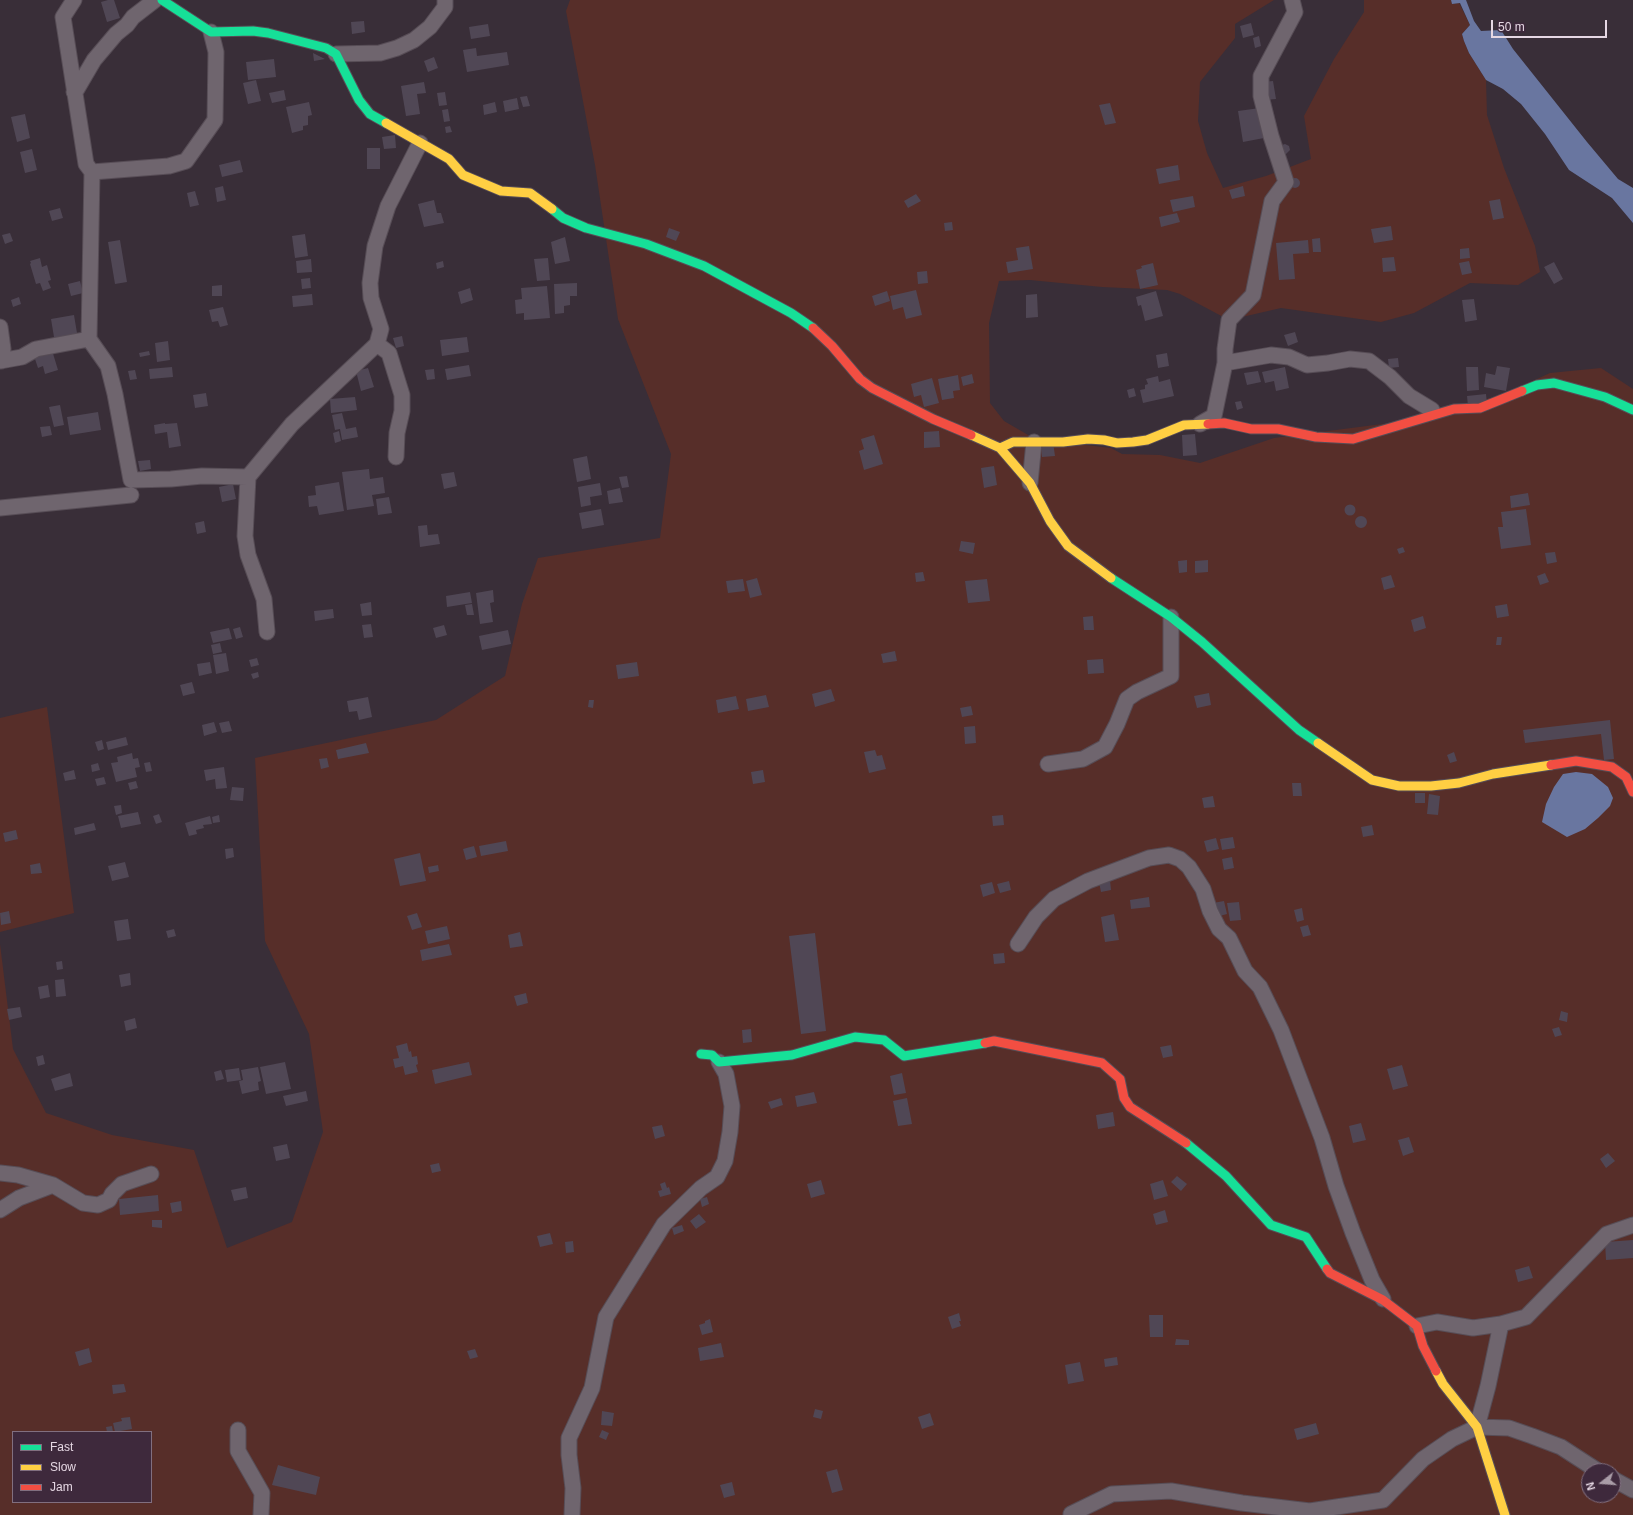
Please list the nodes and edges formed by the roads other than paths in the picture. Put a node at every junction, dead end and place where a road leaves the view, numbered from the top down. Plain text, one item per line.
1 (59, 0) edge
2 (74, 0) edge
3 (155, 0) edge
4 (162, 0) edge
5 (445, 0) edge
6 (1292, 0) edge
7 (63, 17) junction
8 (211, 32) junction
9 (336, 54) junction
10 (74, 92) junction
11 (420, 143) junction
12 (92, 172) junction
13 (0, 327) edge
14 (89, 339) junction
15 (378, 344) junction
16 (0, 361) edge
17 (1225, 363) junction
18 (1432, 410) dead end
19 (1633, 410) edge
20 (1200, 424) junction
21 (1034, 442) junction
22 (1000, 448) junction
23 (396, 457) dead end
24 (248, 477) junction
25 (1030, 483) junction
26 (131, 495) dead end
27 (0, 508) edge
28 (1170, 617) junction
29 (267, 632) dead end
30 (1048, 764) dead end
31 (1633, 792) edge
32 (1018, 944) dead end
33 (701, 1054) dead end
34 (720, 1062) junction
35 (0, 1173) edge
36 (151, 1174) dead end
37 (53, 1185) junction
38 (0, 1210) edge
39 (1633, 1225) edge
40 (1383, 1300) junction
41 (1501, 1324) junction
42 (1417, 1326) junction
43 (1477, 1427) junction
44 (238, 1430) dead end
45 (1586, 1463) edge
46 (1621, 1483) edge
47 (1633, 1490) edge
48 (1071, 1514) dead end
49 (261, 1515) edge
50 (572, 1515) edge
51 (1505, 1515) edge

1 - 7 street
2 - 7 street
3 - 10 street
4 - 8 street
5 - 9 street
6 - 17 street
7 - 10 street
8 - 9 street
8 - 12 street
9 - 11 street
10 - 12 street
11 - 15 street
11 - 22 street
12 - 14 street
13 - 16 street
14 - 16 street
14 - 24 street
15 - 23 street
15 - 24 street
17 - 18 street
17 - 20 street
19 - 20 street
20 - 21 street
21 - 22 street
21 - 25 street
22 - 25 street
24 - 29 street
25 - 28 street
26 - 27 street
28 - 30 street
28 - 31 street
32 - 40 street
33 - 34 street
34 - 40 street
34 - 50 street
35 - 37 street
36 - 37 street
37 - 38 street
39 - 41 street
40 - 42 street
41 - 42 street
41 - 43 street
42 - 43 street
43 - 45 street
43 - 48 street
43 - 51 street
44 - 49 street
46 - 47 street

